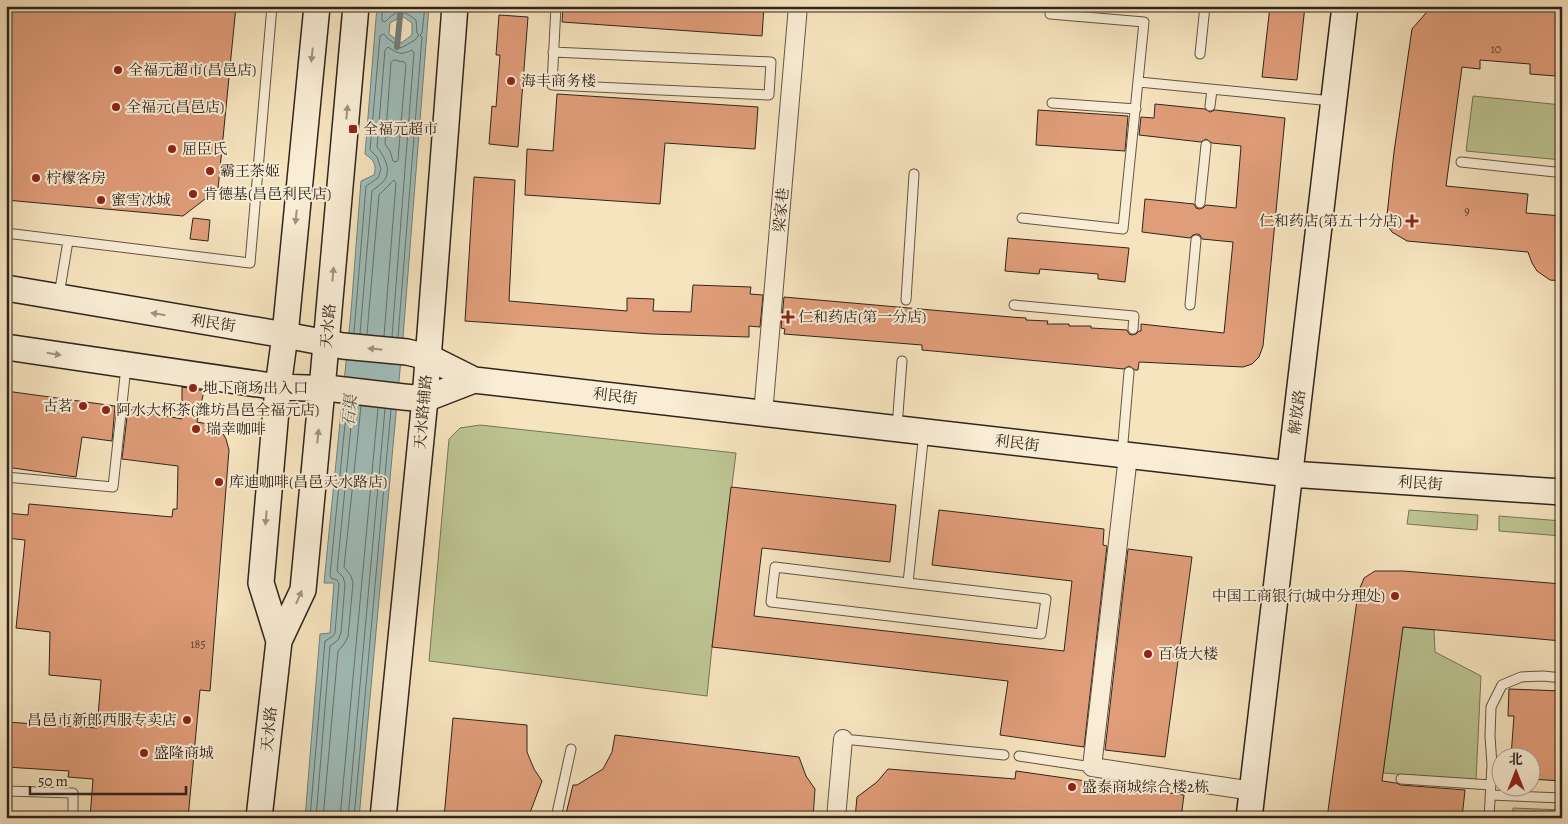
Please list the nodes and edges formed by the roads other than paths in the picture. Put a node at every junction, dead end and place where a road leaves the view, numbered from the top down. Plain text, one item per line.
1 (272, 6) edge
2 (317, 6) edge
3 (356, 6) edge
4 (455, 6) edge
5 (556, 6) edge
6 (798, 6) edge
7 (1205, 6) edge
8 (1345, 6) edge
9 (1050, 14) dead end
10 (553, 52) junction
11 (1200, 54) dead end
12 (1139, 82) junction
13 (1212, 90) junction
14 (1335, 102) junction
15 (1052, 103) dead end
16 (1210, 106) dead end
17 (1136, 109) junction
18 (1206, 145) dead end
19 (1461, 162) dead end
20 (1562, 170) edge
21 (914, 174) dead end
22 (1200, 203) dead end
23 (1022, 218) dead end
24 (6, 233) edge
25 (1196, 240) dead end
26 (68, 241) junction
27 (6, 288) edge
28 (59, 297) junction
29 (906, 300) dead end
30 (1014, 305) dead end
31 (1190, 305) dead end
32 (1133, 329) dead end
33 (285, 335) junction
34 (335, 344) junction
35 (6, 347) edge
36 (417, 355) junction
37 (902, 361) dead end
38 (126, 365) junction
39 (1130, 372) dead end
40 (474, 380) junction
41 (278, 387) junction
42 (328, 389) junction
43 (414, 398) junction
44 (763, 414) junction
45 (897, 430) junction
46 (924, 432) junction
47 (1125, 456) junction
48 (1290, 474) junction
49 (6, 477) edge
50 (1562, 492) edge
51 (908, 583) junction
52 (279, 641) junction
53 (1562, 678) edge
54 (842, 739) joint
55 (1491, 746) edge
56 (571, 749) dead end
57 (1004, 755) dead end
58 (1019, 756) dead end
59 (1092, 767) junction
60 (1401, 778) dead end
61 (1490, 790) edge
62 (6, 791) edge
63 (1253, 791) junction
64 (1491, 796) edge
65 (1540, 796) edge
66 (1562, 798) edge
67 (73, 818) edge
68 (259, 818) edge
69 (384, 818) edge
70 (556, 818) edge
71 (836, 818) edge
72 (1250, 818) edge
73 (1489, 818) edge

1 - 26 lane
2 -> 33 street, 天水路
34 -> 3 street, 天水路
4 - 36 street, 天水路辅路
5 - 10 lane
6 - 44 street, 梁家巷
7 - 11 lane
8 - 14 street, 解放路
9 - 12 lane
10 - 10 lane
12 - 13 lane
12 - 17 lane
13 - 14 lane
13 - 16 lane
14 - 48 street, 解放路
15 - 17 lane
17 - 23 lane
18 - 22 lane
19 - 20 lane
21 - 29 lane
24 - 26 lane
25 - 31 lane
26 - 28 lane
27 - 28 street, 利民街
33 -> 28 street, 利民街
30 - 32 lane
33 - 34 street, 利民街
33 - 41 street, 天水路
36 -> 34 street, 利民街
34 - 42 street, 天水路
35 -> 38 street, 利民街
36 - 40 street, 利民街
36 - 43 street, 天水路辅路
37 - 45 lane
38 - 41 street, 利民街
38 - 49 lane
39 - 47 lane
40 - 43 street, 利民街
40 - 44 street, 利民街
41 - 42 street, 利民街
41 -> 52 street, 天水路
42 - 43 street, 利民街
52 -> 42 street, 天水路
43 - 69 street, 天水路辅路
44 - 45 street, 利民街
45 - 46 street, 利民街
46 - 47 street, 利民街
46 - 51 lane
47 - 48 street, 利民街
47 - 59 street
48 - 50 street, 利民街
48 - 63 street, 解放路
51 - 51 lane
52 - 68 street, 天水路
53 - 55 lane
54 - 57 lane
54 - 71 street
56 - 70 lane
58 - 59 lane
59 - 63 street
60 - 61 lane
62 - 67 lane
63 - 72 street, 解放路
64 - 73 lane
65 - 66 lane

